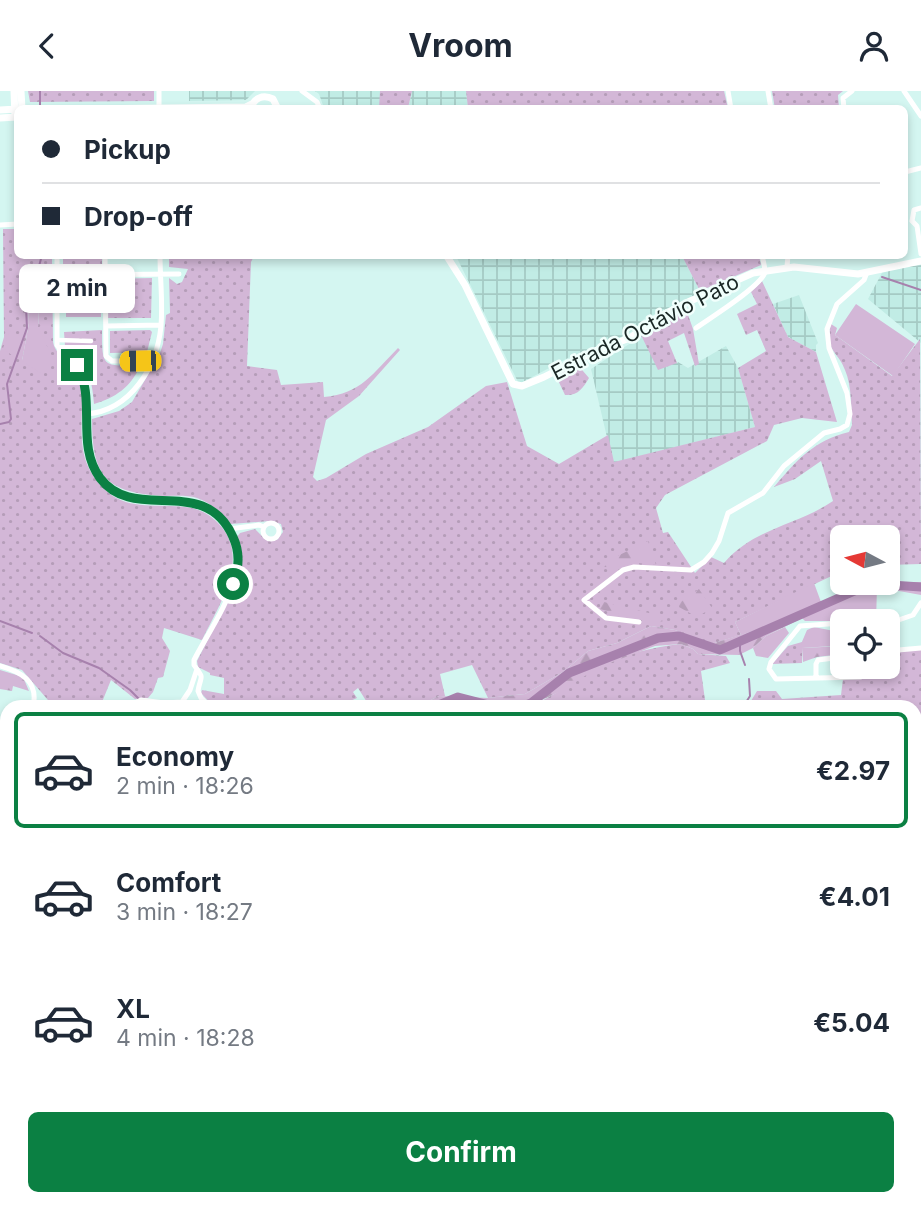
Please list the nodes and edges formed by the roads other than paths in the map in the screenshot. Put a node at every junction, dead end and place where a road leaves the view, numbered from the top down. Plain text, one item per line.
1 (302, 91) edge
2 (904, 91) edge
3 (252, 105) edge
4 (276, 105) edge
5 (318, 105) edge
6 (921, 116) edge
7 (921, 208) edge
8 (908, 221) edge
9 (912, 221) junction
10 (919, 226) edge
11 (921, 254) edge
12 (57, 259) edge
13 (105, 259) edge
14 (160, 259) edge
15 (449, 259) edge
16 (763, 259) edge
17 (788, 259) edge
18 (921, 261) edge
19 (787, 267) junction
20 (765, 271) junction
21 (867, 272) junction
22 (160, 274) junction
23 (178, 274) dead end
24 (57, 275) junction
25 (105, 275) junction
26 (161, 325) junction
27 (106, 326) junction
28 (696, 328) dead end
29 (57, 340) junction
30 (91, 341) dead end
31 (152, 361) junction
32 (87, 414) junction
33 (264, 527) dead end
34 (229, 529) junction
35 (921, 603) edge
36 (900, 620) edge
37 (639, 622) dead end
38 (830, 624) edge
39 (921, 648) edge
40 (900, 650) edge
41 (830, 658) edge
42 (0, 666) edge
43 (197, 669) junction
44 (816, 678) junction
45 (830, 678) edge
46 (34, 700) edge
47 (183, 700) edge
48 (203, 700) edge

1 - 5 street
2 - 6 street
3 - 4 street
7 - 9 street
8 - 9 street
9 - 10 street
10 - 11 street
12 - 24 street
13 - 25 street
14 - 22 street
15 - 20 street, Estrada Octávio Pato
16 - 20 street
17 - 19 street
18 - 21 street, Estrada Octávio Pato
19 - 20 street, Estrada Octávio Pato
19 - 21 street, Estrada Octávio Pato
20 - 28 street
21 - 37 street
22 - 23 street
22 - 25 street
22 - 26 street
24 - 25 street
24 - 29 street
25 - 27 street
26 - 27 street
26 - 31 street
27 - 31 street
29 - 30 street
29 - 32 street
31 - 32 street
32 - 34 street
33 - 34 street
34 - 43 street
35 - 36 street
38 - 44 street
39 - 40 street
41 - 44 street
42 - 46 street
43 - 47 street
43 - 48 street
44 - 45 street

